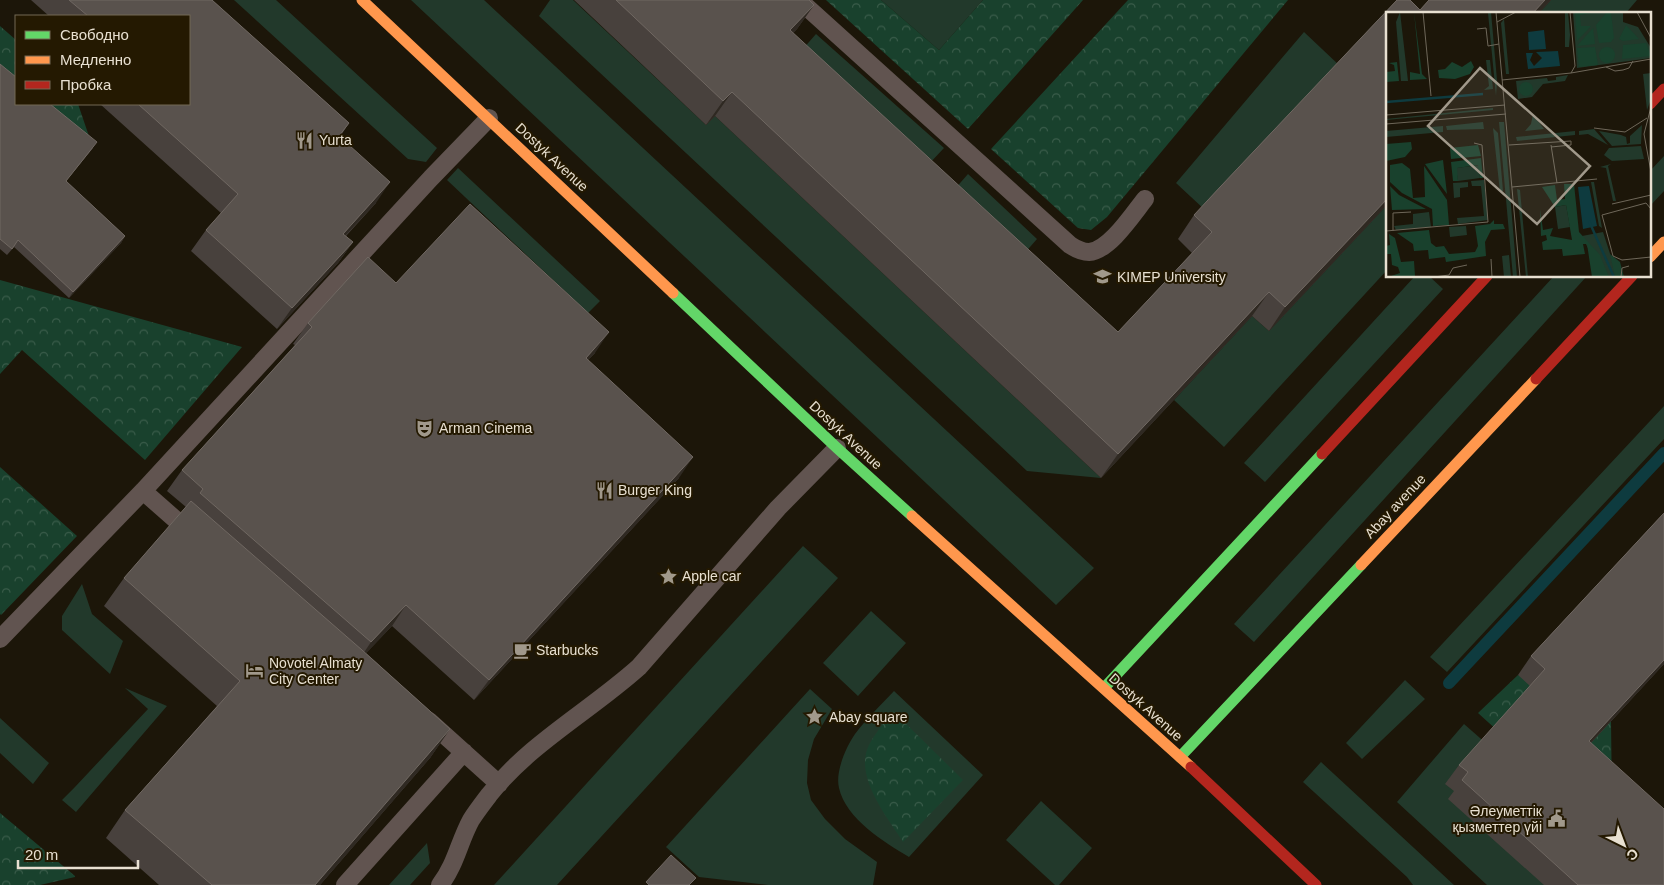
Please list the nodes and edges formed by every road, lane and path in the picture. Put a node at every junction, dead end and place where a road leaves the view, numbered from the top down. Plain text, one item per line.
1 (362, 0) edge
2 (799, 0) edge
3 (1664, 89) edge
4 (1652, 102) edge
5 (489, 118) junction
6 (1145, 199) dead end
7 (1664, 242) edge
8 (1652, 254) edge
9 (1485, 278) edge
10 (1630, 278) edge
11 (837, 448) junction
12 (143, 491) junction
13 (202, 543) edge
14 (0, 639) edge
15 (1104, 688) junction
16 (417, 712) edge
17 (464, 752) junction
18 (1180, 757) junction
19 (499, 784) junction
20 (345, 885) edge
21 (440, 885) edge
22 (1316, 885) edge

1 - 5 main road, Dostyk Avenue
2 - 6 lane
3 - 4 main road
5 - 11 main road, Dostyk Avenue
5 - 12 lane
7 - 8 main road
9 - 15 main road
10 - 18 main road, Abay avenue
11 - 15 main road, Dostyk Avenue
11 - 19 lane
12 - 13 lane
12 - 14 lane
15 - 18 main road, Dostyk Avenue
16 - 17 lane
17 - 19 lane
17 - 20 lane
18 - 22 main road, Dostyk Avenue
19 - 21 lane

